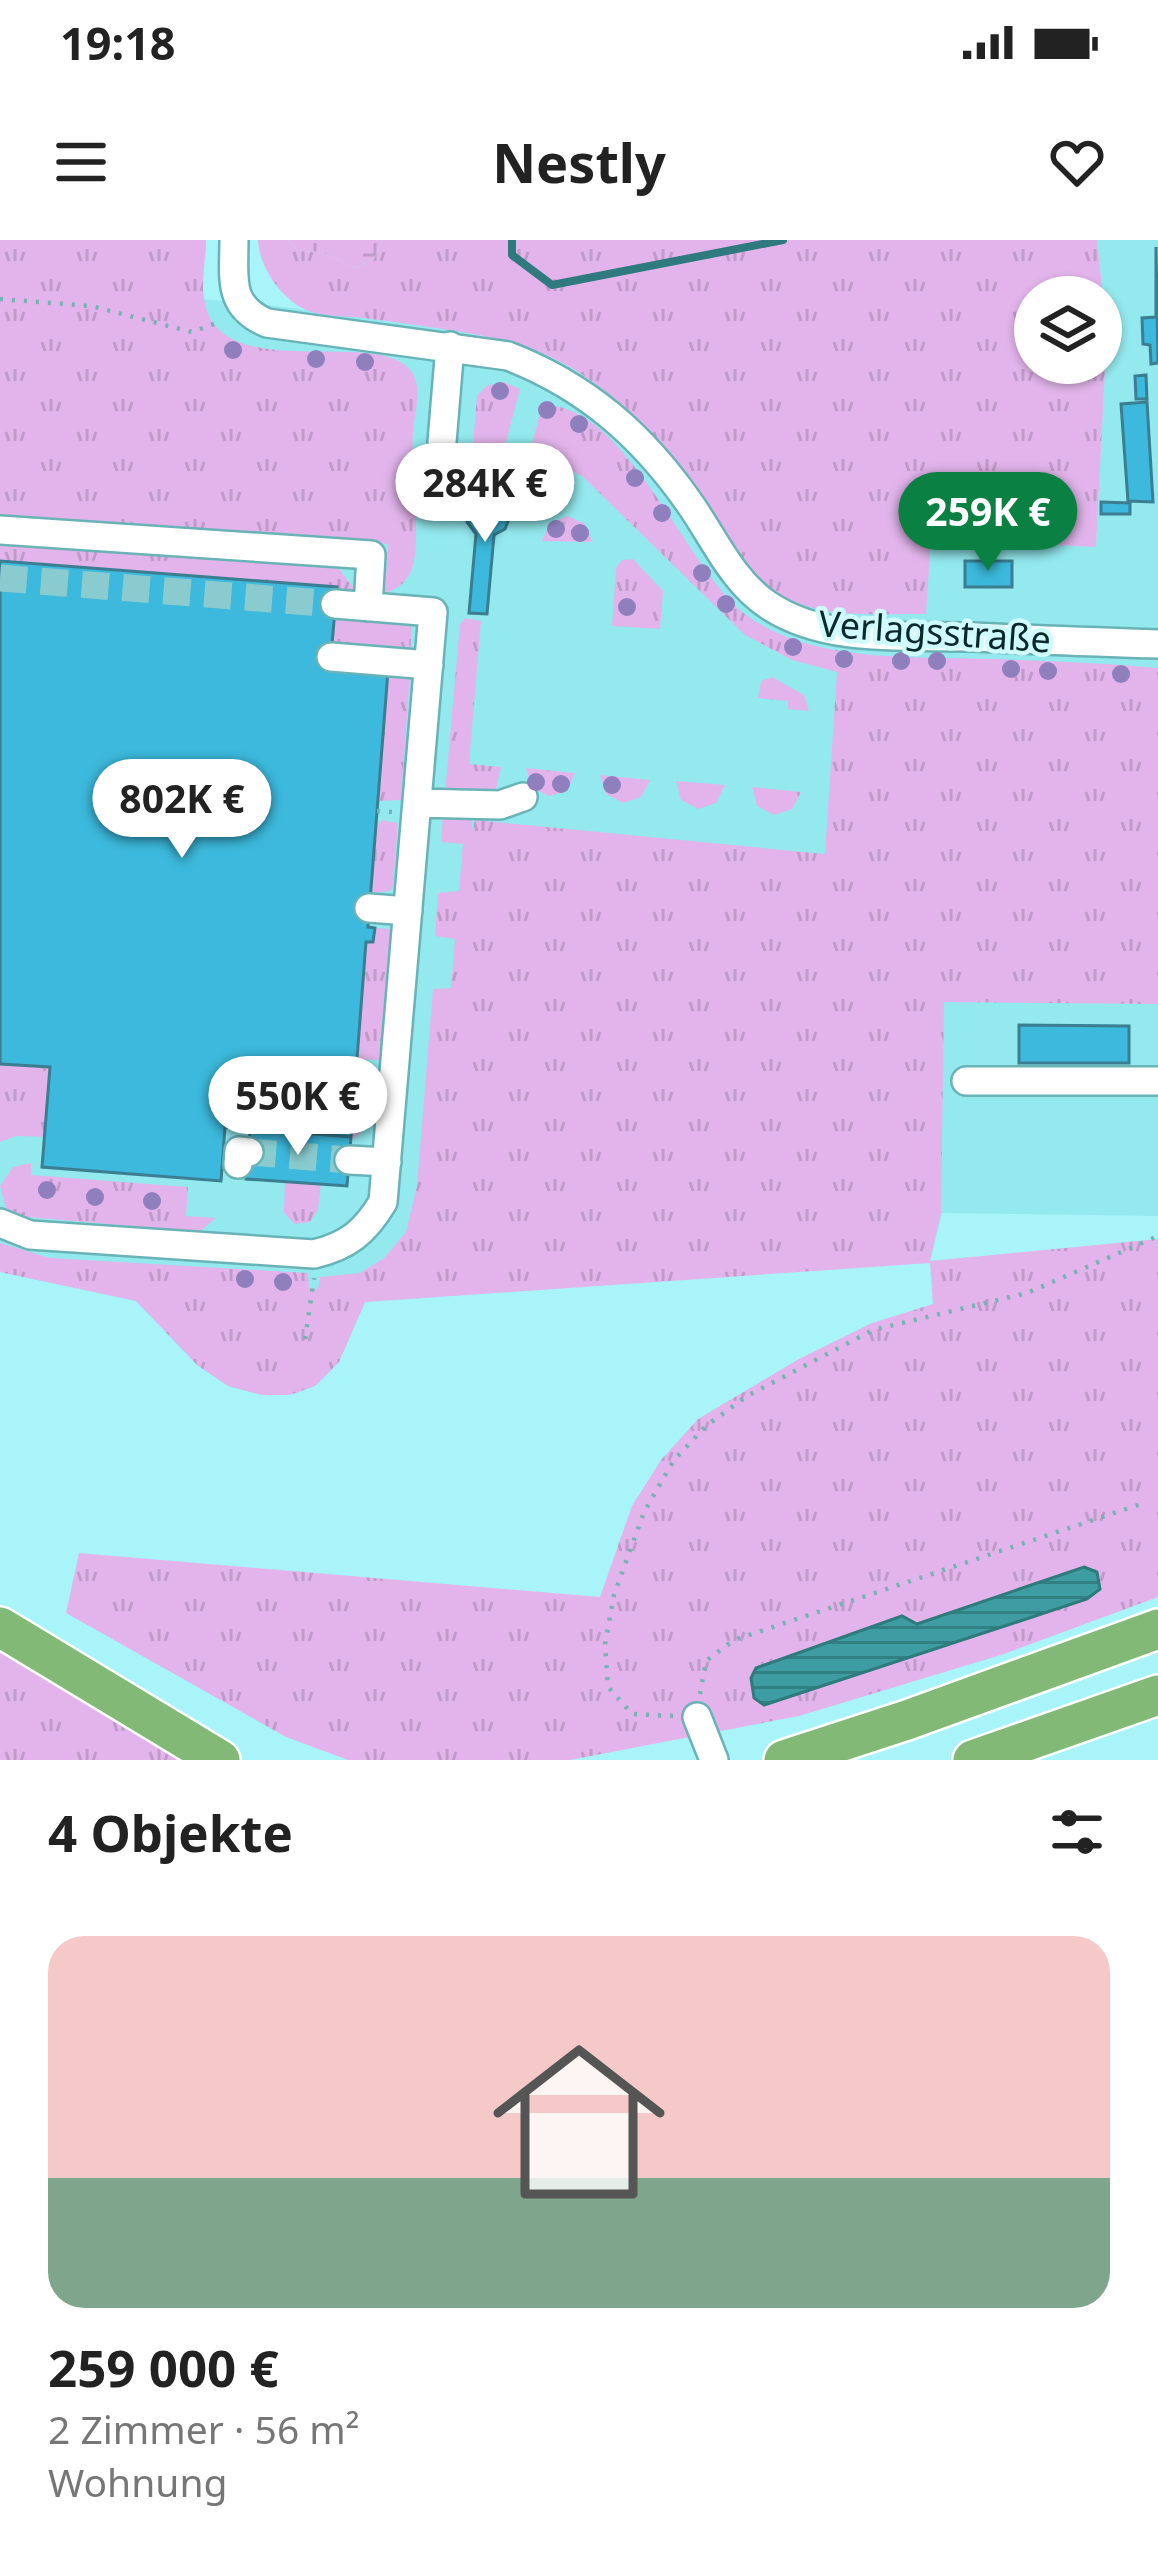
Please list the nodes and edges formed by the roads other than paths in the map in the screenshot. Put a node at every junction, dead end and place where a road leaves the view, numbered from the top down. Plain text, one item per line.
1 (234, 244) edge
2 (450, 346) junction
3 (442, 442) dead end
4 (0, 530) edge
5 (335, 604) tunnel mouth
6 (368, 607) junction
7 (1158, 644) edge
8 (331, 657) dead end
9 (429, 665) junction
10 (523, 797) dead end
11 (417, 802) junction
12 (369, 908) dead end
13 (408, 911) junction
14 (966, 1081) dead end
15 (1158, 1081) edge
16 (349, 1160) tunnel mouth
17 (387, 1162) junction
18 (0, 1223) edge
19 (0, 1627) edge
20 (1158, 1629) edge
21 (1158, 1695) edge
22 (697, 1717) road end
23 (220, 1760) edge
24 (714, 1760) edge
25 (784, 1760) edge
26 (973, 1760) edge

1 - 2 street, Verlagsstraße
2 - 3 street
2 - 7 street, Verlagsstraße
4 - 6 street
5 - 6 street
6 - 9 street
8 - 9 street
9 - 11 street
10 - 11 street
11 - 13 street
12 - 13 street
13 - 17 street
14 - 15 street
16 - 17 street
17 - 18 street
19 - 23 highway
20 - 25 highway
21 - 26 highway
22 - 24 street

